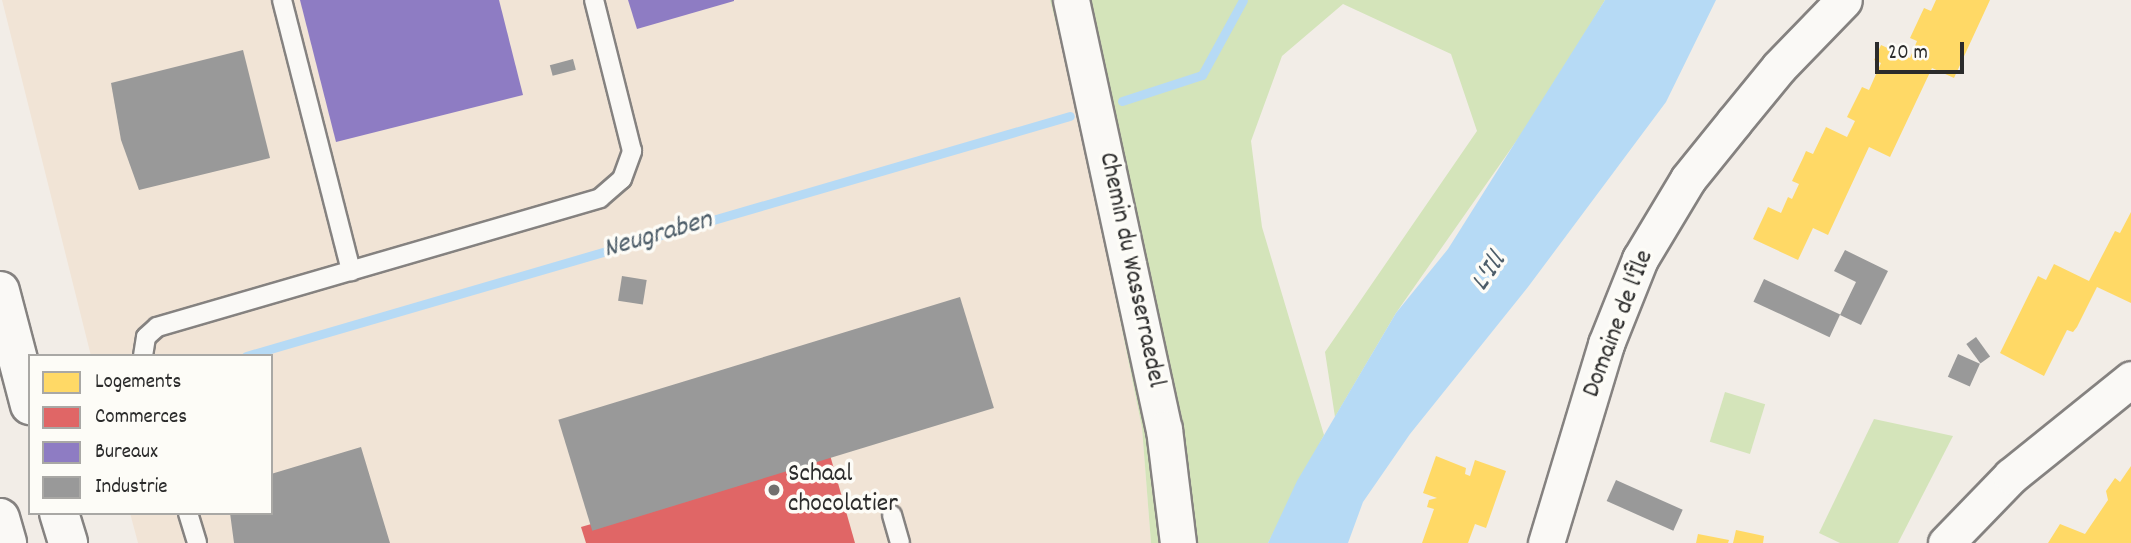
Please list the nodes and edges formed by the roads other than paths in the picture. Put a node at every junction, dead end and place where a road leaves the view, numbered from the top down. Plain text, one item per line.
1 (282, 0) edge
2 (594, 0) edge
3 (1071, 0) edge
4 (1844, 0) edge
5 (351, 271) junction
6 (0, 291) edge
7 (143, 354) edge
8 (2131, 379) edge
9 (28, 397) edge
10 (60, 515) edge
11 (189, 515) edge
12 (892, 515) dead end
13 (0, 518) edge
14 (7, 543) edge
15 (68, 543) edge
16 (197, 543) edge
17 (900, 543) edge
18 (1178, 543) edge
19 (1546, 543) edge
20 (1946, 543) edge

1 - 5 lane
2 - 5 lane
3 - 18 street, Chemin du Wasserraedel
4 - 19 street, Domaine de l'Île
5 - 7 lane
6 - 9 highway
8 - 20 street
10 - 15 highway
11 - 16 lane
12 - 17 lane
13 - 14 highway

